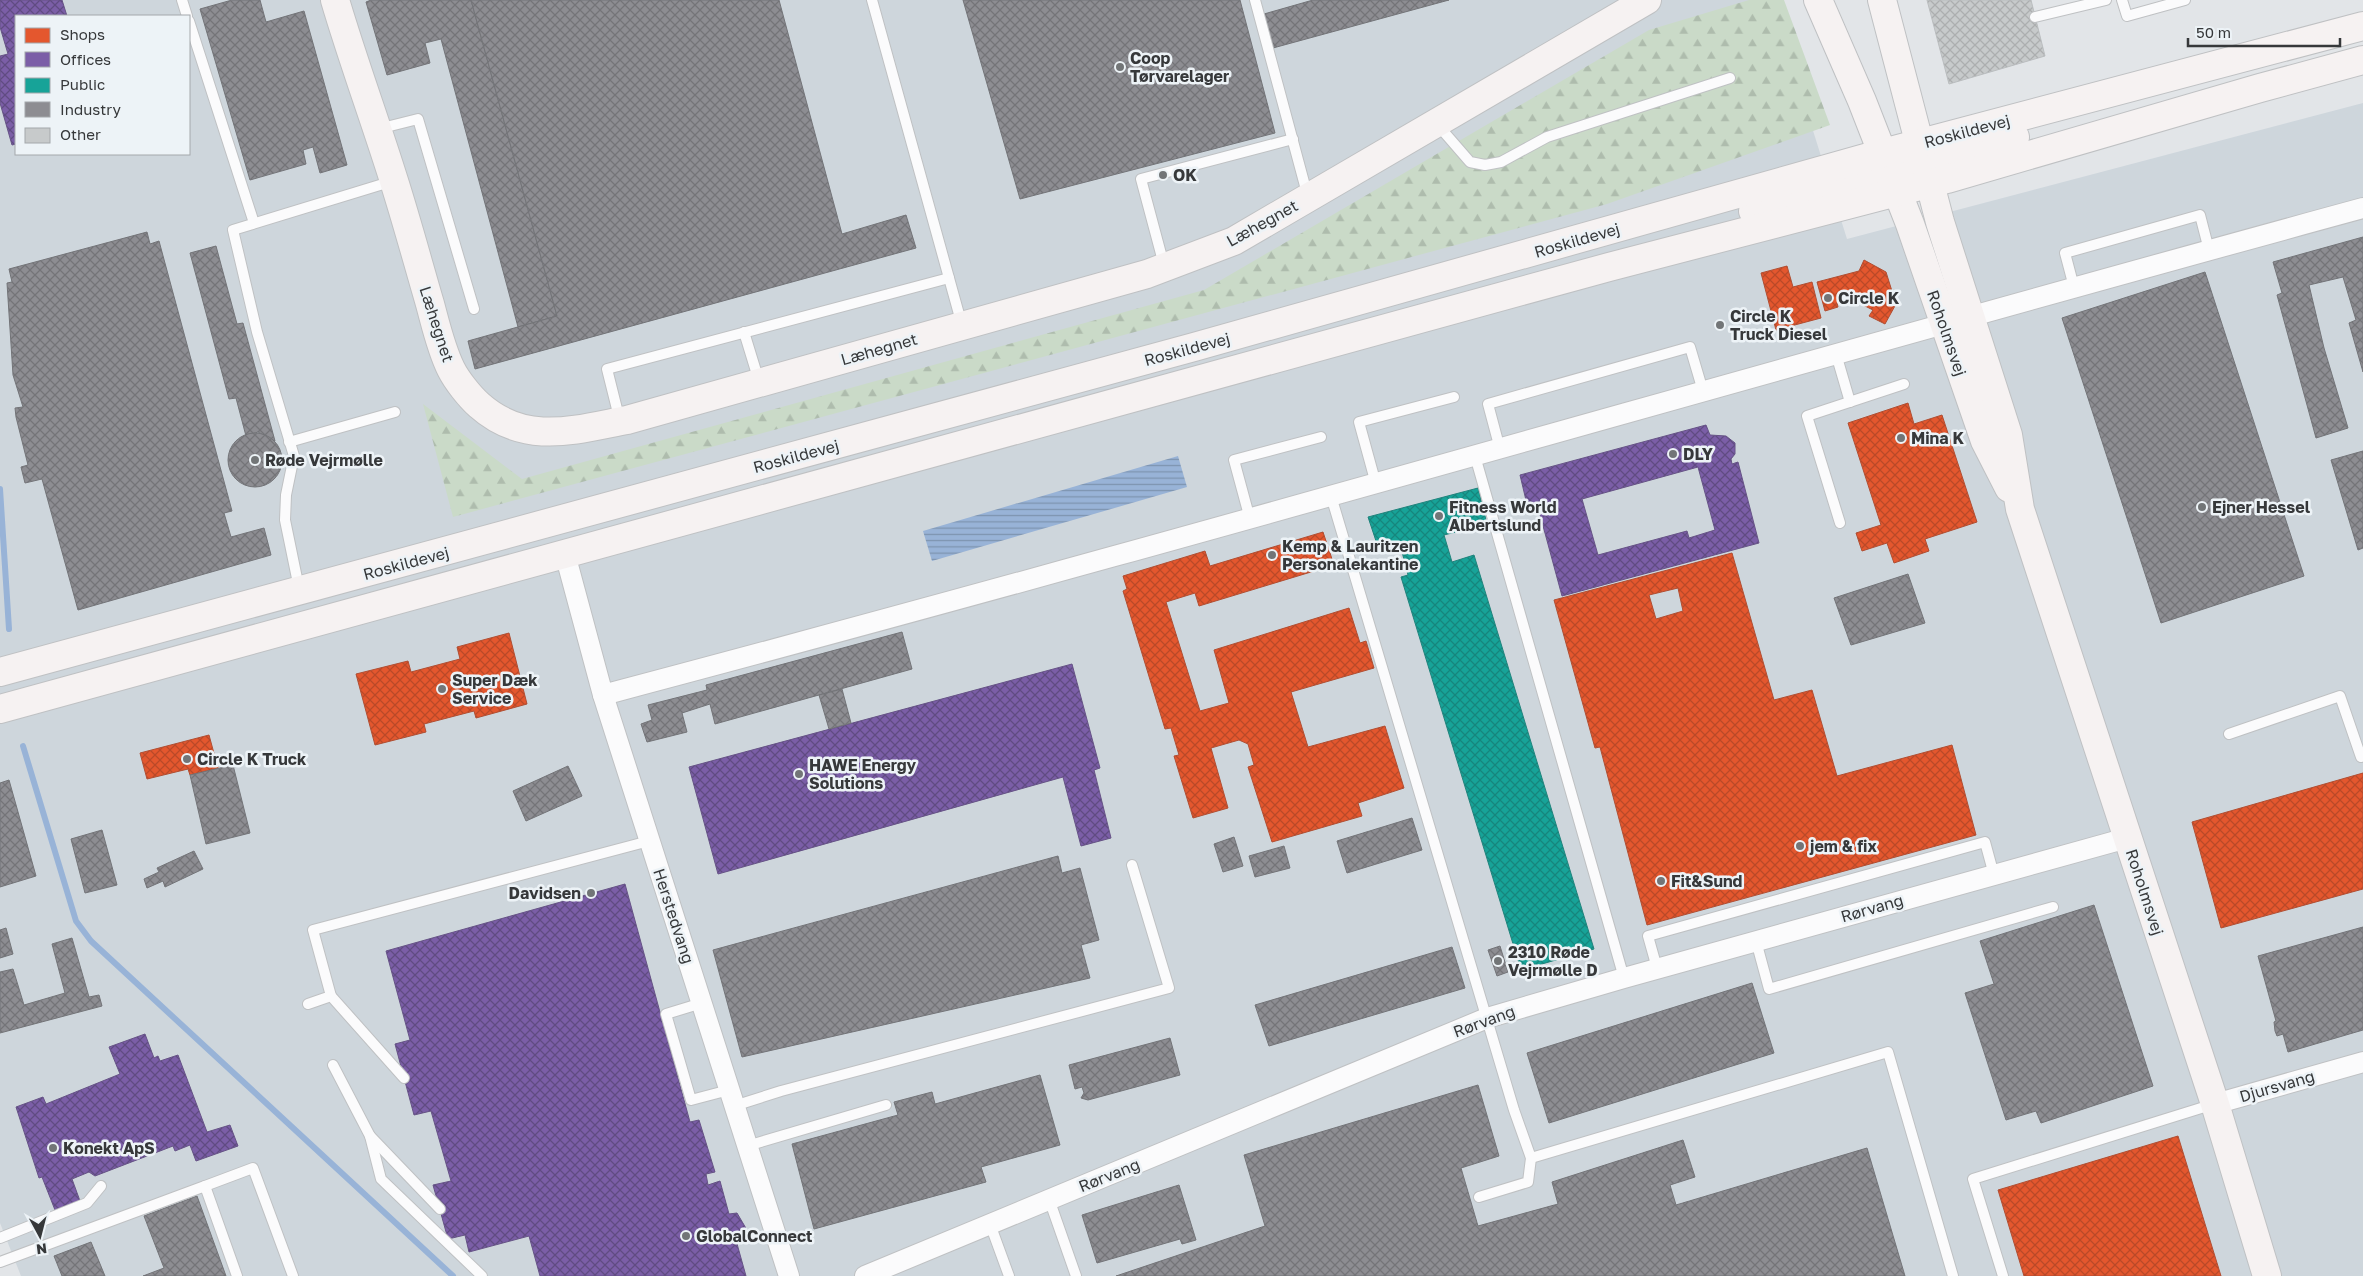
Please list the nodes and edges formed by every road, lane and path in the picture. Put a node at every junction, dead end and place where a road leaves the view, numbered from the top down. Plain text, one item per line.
1 (182, 0) edge
2 (336, 0) edge
3 (872, 0) edge
4 (1254, 0) edge
5 (1647, 0) edge
6 (1818, 0) edge
7 (1882, 0) edge
8 (2106, 0) edge
9 (2122, 0) edge
10 (2185, 0) edge
11 (187, 15) edge
12 (2035, 17) dead end
13 (190, 24) edge
14 (2363, 26) edge
15 (2363, 48) edge
16 (2363, 60) edge
17 (1730, 78) dead end
18 (2260, 88) junction
19 (1436, 123) junction
20 (377, 130) junction
21 (1293, 139) junction
22 (1924, 164) junction
23 (1890, 173) junction
24 (394, 180) junction
25 (1309, 198) junction
26 (2363, 208) edge
27 (254, 223) junction
28 (2209, 250) junction
29 (1164, 268) junction
30 (949, 278) junction
31 (2074, 287) junction
32 (474, 309) dead end
33 (1970, 316) junction
34 (1943, 323) junction
35 (962, 326) junction
36 (744, 332) junction
37 (1836, 354) junction
38 (759, 383) junction
39 (1904, 384) dead end
40 (1703, 391) junction
41 (1454, 398) dead end
42 (1850, 402) junction
43 (395, 412) dead end
44 (620, 422) junction
45 (1321, 437) dead end
46 (289, 442) junction
47 (1500, 449) junction
48 (1475, 456) junction
49 (1376, 484) junction
50 (1331, 496) junction
51 (2020, 509) junction
52 (1250, 519) junction
53 (1840, 523) dead end
54 (565, 554) junction
55 (299, 592) junction
56 (5, 671) edge
57 (603, 695) junction
58 (8, 707) edge
59 (2229, 734) dead end
60 (2361, 757) dead end
61 (2127, 838) junction
62 (649, 841) junction
63 (1132, 864) dead end
64 (1994, 875) junction
65 (2053, 907) dead end
66 (1756, 941) junction
67 (1657, 968) junction
68 (1624, 978) junction
69 (332, 996) junction
70 (702, 1003) junction
71 (308, 1004) dead end
72 (1487, 1018) junction
73 (2363, 1062) edge
74 (333, 1065) dead end
75 (404, 1078) dead end
76 (732, 1098) junction
77 (886, 1105) dead end
78 (2203, 1108) junction
79 (370, 1136) junction
80 (747, 1146) junction
81 (1531, 1158) junction
82 (101, 1186) dead end
83 (205, 1186) junction
84 (1479, 1197) dead end
85 (1049, 1199) junction
86 (440, 1209) dead end
87 (990, 1224) junction
88 (0, 1238) edge
89 (0, 1262) edge
90 (237, 1276) edge
91 (293, 1276) edge
92 (482, 1276) edge
93 (789, 1276) edge
94 (865, 1276) edge
95 (1009, 1276) edge
96 (1076, 1276) edge
97 (1952, 1276) edge
98 (2003, 1276) edge
99 (2267, 1276) edge

1 - 11 lane
2 - 20 main road, Læhegnet
3 - 30 lane
4 - 21 lane
5 - 19 main road, Læhegnet
6 - 23 main road, Roholmsvej
7 - 22 main road, Roholmsvej
8 - 12 lane
9 - 10 lane
13 - 27 lane
14 - 22 main road, Roskildevej
15 - 18 main road
16 - 18 main road, Roskildevej
17 - 19 lane
18 - 22 main road, Roskildevej
19 - 25 main road, Læhegnet
20 - 24 main road, Læhegnet
20 - 32 lane
21 - 25 lane
21 - 29 lane
22 - 23 main road, Roskildevej
22 - 23 main road, Roskildevej
22 - 33 main road, Roholmsvej
23 - 34 main road, Roholmsvej
23 - 54 main road, Roskildevej
23 - 55 main road, Roskildevej
24 - 27 lane
24 - 44 main road, Læhegnet
25 - 29 main road, Læhegnet
26 - 28 street
27 - 46 lane
28 - 31 street
28 - 31 lane
29 - 35 main road, Læhegnet
30 - 35 lane
30 - 36 lane
31 - 33 street
33 - 34 street
33 - 51 main road, Roholmsvej
34 - 37 street
34 - 51 main road, Roholmsvej
35 - 38 main road, Læhegnet
36 - 38 lane
36 - 44 lane
37 - 40 street
37 - 42 lane
38 - 44 main road, Læhegnet
39 - 42 lane
40 - 47 street
40 - 47 lane
41 - 49 lane
42 - 53 lane
43 - 46 lane
45 - 52 lane
46 - 55 lane
47 - 48 street
48 - 49 street
48 - 68 lane
49 - 50 street
50 - 52 street
50 - 72 lane
51 - 61 main road, Roholmsvej
52 - 57 street
54 - 57 street, Herstedvang
54 - 58 main road, Roskildevej
55 - 56 main road, Roskildevej
57 - 62 street, Herstedvang
59 - 60 lane
61 - 64 street, Rørvang
61 - 78 main road, Roholmsvej
62 - 69 lane
62 - 70 street, Herstedvang
63 - 76 lane
64 - 66 street, Rørvang
64 - 67 lane
65 - 66 lane
66 - 67 street, Rørvang
67 - 68 street, Rørvang
68 - 72 street, Rørvang
69 - 71 lane
69 - 75 lane
70 - 76 street, Herstedvang
70 - 76 lane
72 - 81 lane
72 - 85 street, Rørvang
73 - 78 street, Djursvang
74 - 79 lane
76 - 80 street, Herstedvang
77 - 80 lane
78 - 98 lane
78 - 99 main road, Roholmsvej
79 - 86 lane
79 - 92 lane
80 - 93 street, Herstedvang
81 - 84 lane
81 - 97 lane
82 - 88 lane
83 - 89 lane
83 - 90 lane
83 - 91 lane
85 - 87 street, Rørvang
85 - 96 lane
87 - 94 street, Rørvang
87 - 95 lane

